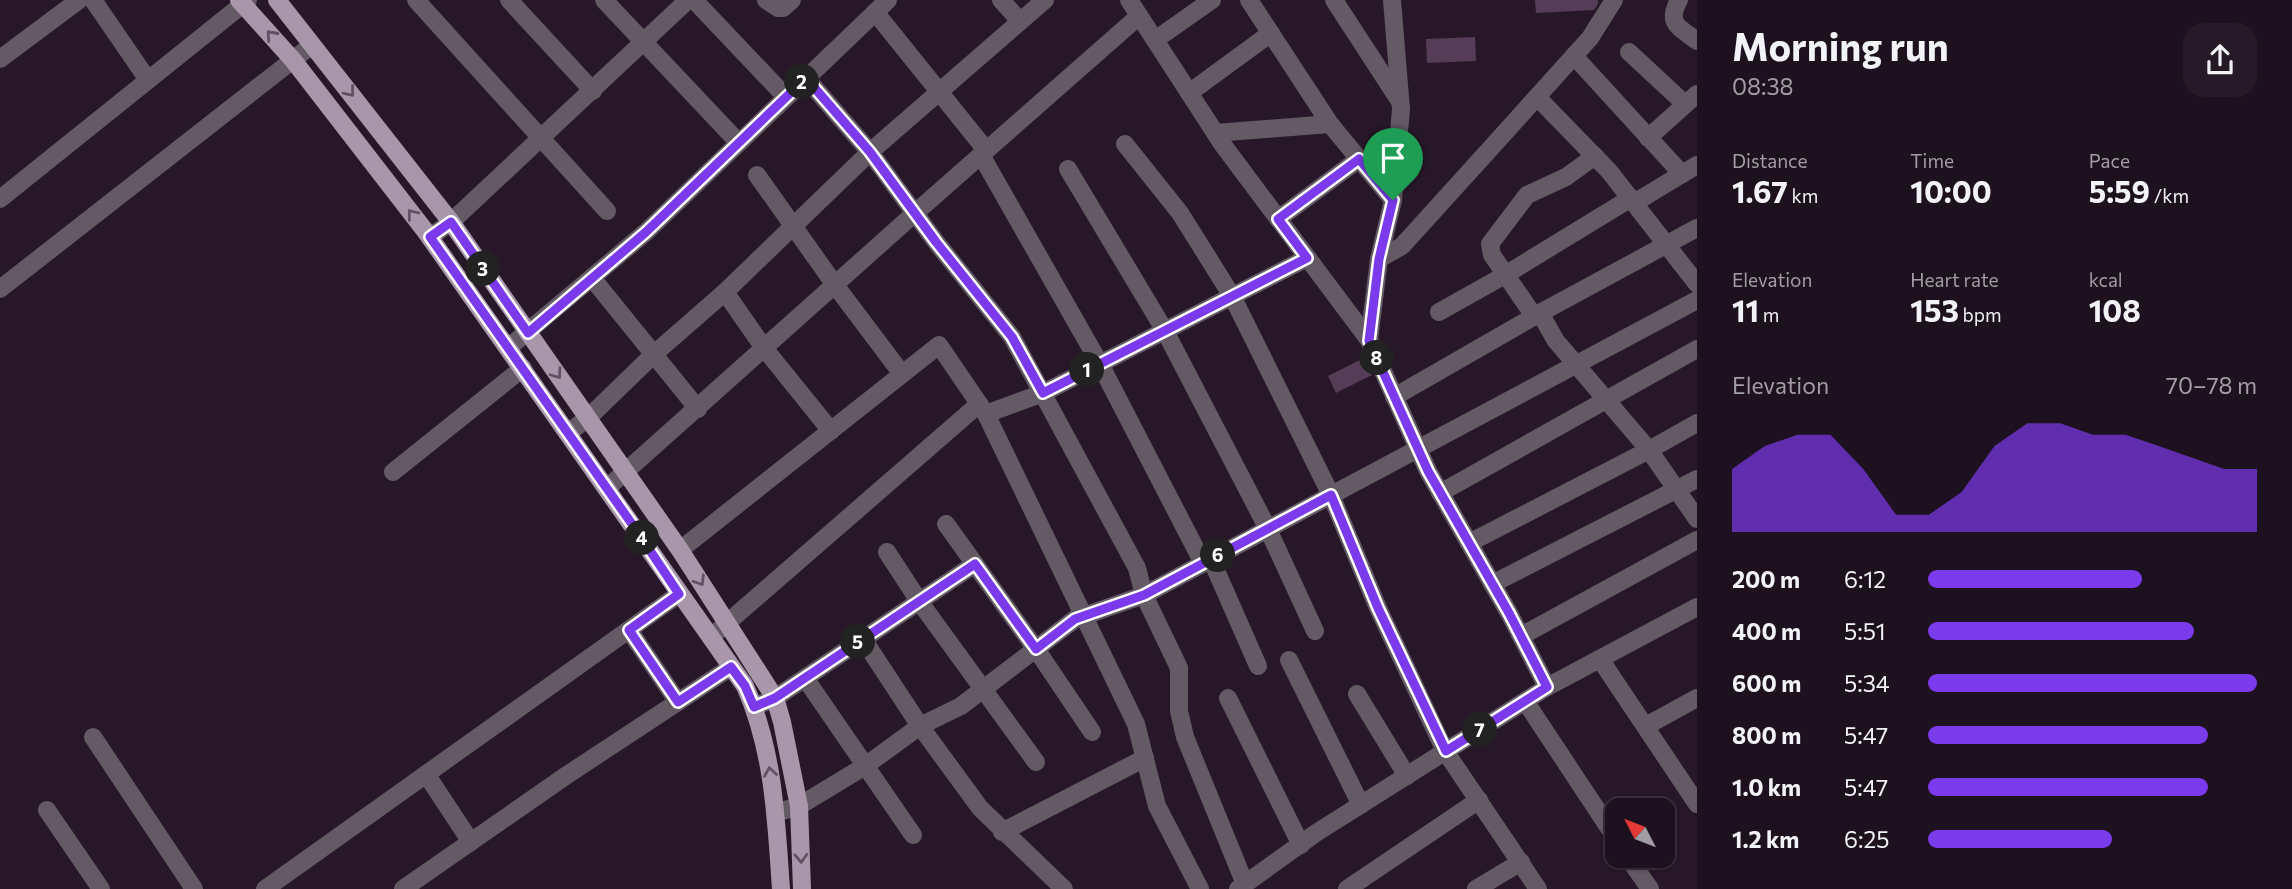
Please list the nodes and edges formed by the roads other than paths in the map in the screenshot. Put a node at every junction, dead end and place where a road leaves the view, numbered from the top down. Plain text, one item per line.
1 (79, 0) edge
2 (93, 0) edge
3 (278, 0) edge
4 (416, 0) edge
5 (509, 0) edge
6 (604, 0) edge
7 (688, 0) edge
8 (694, 0) edge
9 (766, 0) edge
10 (792, 0) edge
11 (1001, 0) edge
12 (1045, 0) edge
13 (1129, 0) edge
14 (1212, 0) edge
15 (1249, 0) edge
16 (1335, 0) edge
17 (1392, 0) edge
18 (1614, 0) edge
19 (1679, 0) edge
20 (244, 2) edge
21 (882, 6) edge
22 (1139, 16) junction
23 (1020, 22) junction
24 (1271, 33) junction
25 (1155, 40) junction
26 (1697, 41) edge
27 (644, 43) junction
28 (312, 45) junction
29 (1629, 52) dead end
30 (1574, 56) junction
31 (0, 59) edge
32 (293, 60) junction
33 (806, 78) junction
34 (148, 80) junction
35 (593, 91) junction
36 (940, 91) junction
37 (1189, 93) junction
38 (786, 97) junction
39 (1537, 97) junction
40 (1691, 99) edge
41 (1400, 101) junction
42 (1330, 124) junction
43 (1215, 133) junction
44 (542, 138) junction
45 (1648, 138) junction
46 (739, 142) junction
47 (1125, 144) dead end
48 (870, 152) junction
49 (984, 152) junction
50 (401, 155) junction
51 (1595, 156) junction
52 (1359, 159) junction
53 (1068, 169) dead end
54 (1689, 170) edge
55 (380, 172) junction
56 (757, 175) dead end
57 (0, 199) edge
58 (1393, 200) junction
59 (1632, 200) junction
60 (607, 211) dead end
61 (915, 213) junction
62 (1278, 219) junction
63 (451, 222) junction
64 (793, 227) junction
65 (1697, 228) edge
66 (430, 237) junction
67 (1667, 245) junction
68 (1307, 258) junction
69 (1379, 259) junction
70 (1505, 275) junction
71 (592, 278) junction
72 (1697, 284) edge
73 (835, 285) junction
74 (0, 289) edge
75 (725, 292) junction
76 (1232, 296) junction
77 (1697, 300) edge
78 (1439, 312) dead end
79 (1537, 315) junction
80 (1165, 331) junction
81 (528, 333) junction
82 (1369, 341) junction
83 (508, 348) junction
84 (764, 348) junction
85 (1697, 349) edge
86 (654, 354) junction
87 (1100, 364) junction
88 (1576, 364) junction
89 (523, 368) junction
90 (902, 374) junction
91 (1043, 393) junction
92 (1394, 397) junction
93 (1606, 400) junction
94 (698, 409) junction
95 (982, 409) junction
96 (589, 417) junction
97 (1697, 423) edge
98 (831, 431) junction
99 (568, 433) junction
100 (1417, 449) junction
101 (1649, 450) junction
102 (393, 472) dead end
103 (627, 473) junction
104 (1697, 479) edge
105 (607, 488) junction
106 (1677, 490) junction
107 (1440, 493) junction
108 (1331, 495) junction
109 (1697, 519) edge
110 (946, 524) dead end
111 (1268, 529) junction
112 (668, 532) junction
113 (1697, 540) edge
114 (1469, 543) junction
115 (648, 547) junction
116 (680, 550) junction
117 (887, 552) dead end
118 (1207, 561) junction
119 (975, 564) junction
120 (1492, 583) junction
121 (679, 594) junction
122 (1144, 595) junction
123 (919, 601) junction
124 (1697, 607) edge
125 (1083, 616) junction
126 (727, 624) junction
127 (629, 630) junction
128 (1315, 631) dead end
129 (1521, 636) junction
130 (711, 637) junction
131 (863, 639) junction
132 (1036, 649) junction
133 (1600, 659) junction
134 (1289, 660) dead end
135 (1258, 666) dead end
136 (731, 667) junction
137 (805, 678) junction
138 (1547, 687) junction
139 (983, 689) junction
140 (1357, 694) dead end
141 (775, 698) junction
142 (1228, 698) dead end
143 (1697, 698) edge
144 (1525, 701) junction
145 (678, 702) junction
146 (754, 707) junction
147 (920, 726) junction
148 (1646, 726) junction
149 (1092, 732) dead end
150 (93, 737) dead end
151 (1446, 751) junction
152 (1145, 758) junction
153 (1036, 762) dead end
154 (865, 766) junction
155 (426, 774) junction
156 (1407, 776) junction
157 (1479, 800) junction
158 (1697, 804) edge
159 (1361, 805) junction
160 (799, 806) junction
161 (47, 810) dead end
162 (775, 813) junction
163 (1605, 822) edge
164 (1002, 832) junction
165 (913, 835) dead end
166 (471, 842) junction
167 (1301, 845) junction
168 (1521, 862) junction
169 (1636, 868) edge
170 (1241, 887) edge
171 (101, 889) edge
172 (194, 889) edge
173 (265, 889) edge
174 (403, 889) edge
175 (781, 889) edge
176 (802, 889) edge
177 (1064, 889) edge
178 (1200, 889) edge
179 (1347, 889) edge
180 (1476, 889) edge
181 (1538, 889) edge
182 (1650, 889) edge

1 - 31 street
2 - 34 street
3 - 28 main road
4 - 44 street
5 - 35 street
6 - 27 street
7 - 27 street
8 - 38 street
9 - 10 street
11 - 23 street
12 - 23 street
13 - 22 street
14 - 25 street
15 - 24 street
16 - 41 street
17 - 41 street
18 - 30 street
19 - 26 street
32 -> 20 main road
20 - 34 street
21 - 33 street
21 - 36 street
22 - 25 street
22 - 49 street
23 - 36 street
24 - 37 street
24 - 42 street
25 - 37 street
27 - 35 street
27 - 46 street
28 - 32 street
28 -> 50 main road
29 - 40 street
30 - 39 street
30 - 45 street
32 - 55 main road
32 - 74 street
33 - 38 street
33 - 48 street
34 - 57 street
35 - 44 street
36 - 48 street
36 - 49 street
37 - 43 street
38 - 46 street
39 - 51 street
39 - 69 street
40 - 45 street
41 - 58 street
42 - 43 street
42 - 52 street
43 - 62 street
44 - 60 street
44 - 63 street
45 - 54 street
46 - 71 street
47 - 76 street
48 - 61 street
48 - 64 street
49 - 61 street
49 - 87 street
50 - 55 main road
50 - 63 main road
51 - 59 street
51 - 70 street
52 - 58 street
52 - 62 street
53 - 80 street
54 - 59 street
66 -> 55 main road
56 - 64 street
58 - 69 street
59 - 67 street
59 - 70 street
61 - 73 street
61 - 91 street
62 - 68 street
63 - 66 street
63 - 81 main road
64 - 73 street
64 - 75 street
65 - 67 street
66 - 83 main road
67 - 72 street
67 - 79 street
68 - 76 street
68 - 82 street
69 - 82 street
70 - 78 street
70 - 79 street
71 - 81 street
71 - 86 street
73 - 84 street
73 - 90 street
75 - 84 street
75 - 86 street
76 - 80 street
76 - 108 street
77 - 88 street
79 - 88 street
79 - 92 street
80 - 87 street
80 - 111 street
81 - 83 street
81 -> 96 main road
82 - 92 street
83 - 89 main road
84 - 94 street
84 - 98 street
85 - 93 street
86 - 94 street
86 - 96 street
87 - 91 street
87 - 118 street
88 - 93 street
88 - 100 street
89 - 99 main road
89 - 102 street
90 - 95 street
90 - 98 street
91 - 95 street
91 - 122 street
92 - 100 street
93 - 101 street
93 - 107 street
94 - 103 street
95 - 125 street
95 - 126 street
96 - 99 street
96 - 103 main road
97 - 101 street
98 - 116 street
99 - 105 main road
100 - 107 street
100 - 108 street
101 - 106 street
101 - 114 street
103 - 105 street
103 - 112 main road
104 - 106 street
105 - 115 main road
106 - 109 street
106 - 120 street
107 - 114 street
108 - 111 street
108 - 151 street
110 - 119 street
111 - 118 street
111 - 128 street
112 - 115 main road
112 - 116 main road
113 - 129 street
114 - 120 street
115 - 121 main road
116 -> 126 main road
117 - 123 street
118 - 122 street
118 - 135 street
119 - 123 street
119 - 132 street
120 - 129 street
121 - 127 street
121 - 130 main road
122 - 125 street
122 - 170 street
123 - 131 street
123 - 139 street
124 - 133 street
125 - 132 street
125 - 152 street
126 - 130 street
126 - 141 main road
127 - 145 street
127 - 155 street
129 - 138 street
130 - 136 main road
131 - 137 street
131 - 147 street
132 - 139 street
132 - 149 street
133 - 138 street
133 - 148 street
134 - 159 street
136 - 145 street
136 - 146 main road
137 - 141 street
137 - 154 street
138 - 144 street
139 - 147 street
139 - 153 street
140 - 156 street
141 - 146 street
141 - 160 main road
142 - 167 street
143 - 148 street
144 - 151 street
144 - 163 street
145 - 166 street
162 -> 146 main road
147 - 154 street
147 - 164 street
148 - 158 street
150 - 172 street
151 - 156 street
151 - 157 street
152 - 164 street
152 - 178 street
154 - 160 street
154 - 165 street
155 - 166 street
155 - 173 street
156 - 159 street
157 - 168 street
157 - 179 street
159 - 167 street
160 - 162 street
160 -> 176 main road
161 - 171 street
162 - 175 main road
164 - 177 street
166 - 174 street
167 - 170 street
168 - 180 street
168 - 181 street
169 - 182 street

